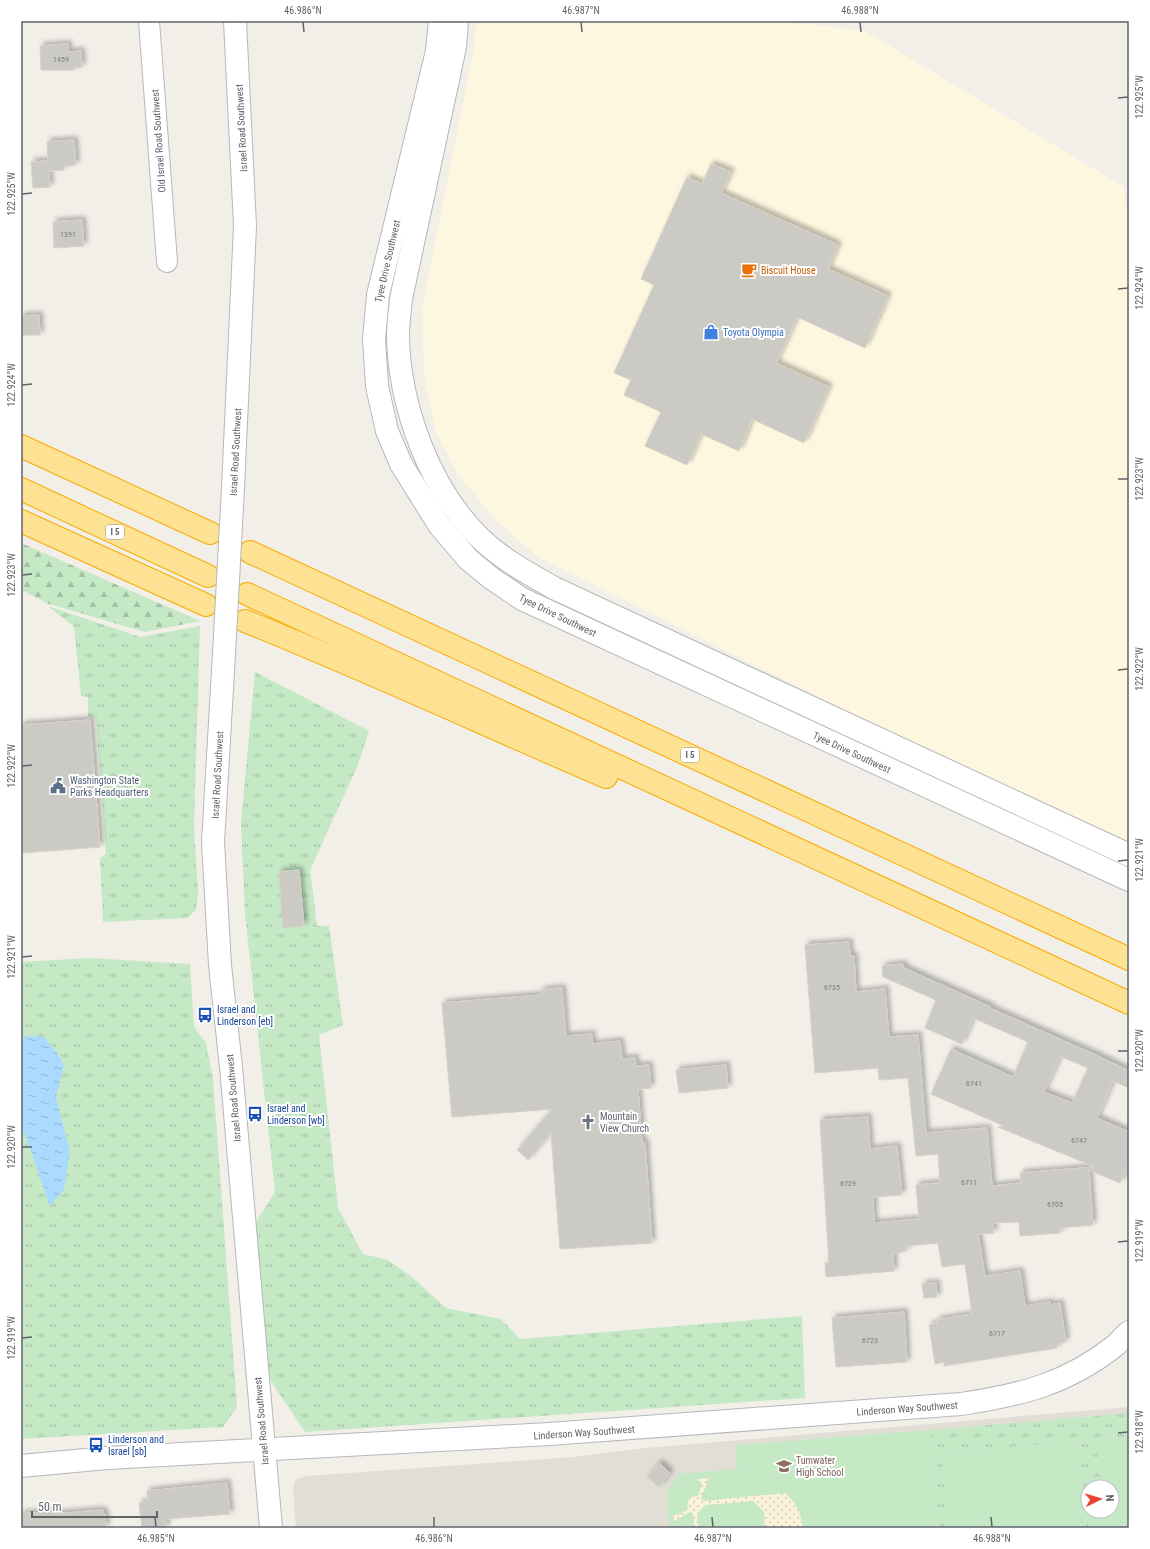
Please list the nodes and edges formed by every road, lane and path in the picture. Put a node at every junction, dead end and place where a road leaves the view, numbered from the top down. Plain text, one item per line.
1 (149, 21) edge
2 (235, 21) edge
3 (440, 21) edge
4 (457, 21) edge
5 (167, 262) dead end
6 (21, 433) edge
7 (21, 446) edge
8 (21, 489) edge
9 (174, 517) junction
10 (21, 521) edge
11 (210, 533) dead end
12 (250, 552) dead end
13 (208, 576) dead end
14 (247, 594) dead end
15 (206, 605) dead end
16 (245, 621) dead end
17 (761, 833) junction
18 (1129, 855) edge
19 (1129, 880) edge
20 (1129, 959) edge
21 (1129, 1003) edge
22 (1129, 1332) edge
23 (264, 1451) junction
24 (21, 1466) edge
25 (271, 1528) edge

1 - 5 street, Old Israel Road Southwest
2 - 23 street, Israel Road Southwest, bridge
3 - 19 street, Tyee Drive Southwest
4 - 18 street
6 - 9 highway
7 - 9 highway
8 - 13 highway, I 5
9 - 11 highway
10 - 15 highway
12 - 20 highway, I 5
14 - 17 highway
16 - 17 highway
17 - 21 highway
22 - 23 street, Linderson Way Southwest
23 - 24 street, Linderson Way Southwest
23 - 25 street, Israel Road Southwest

